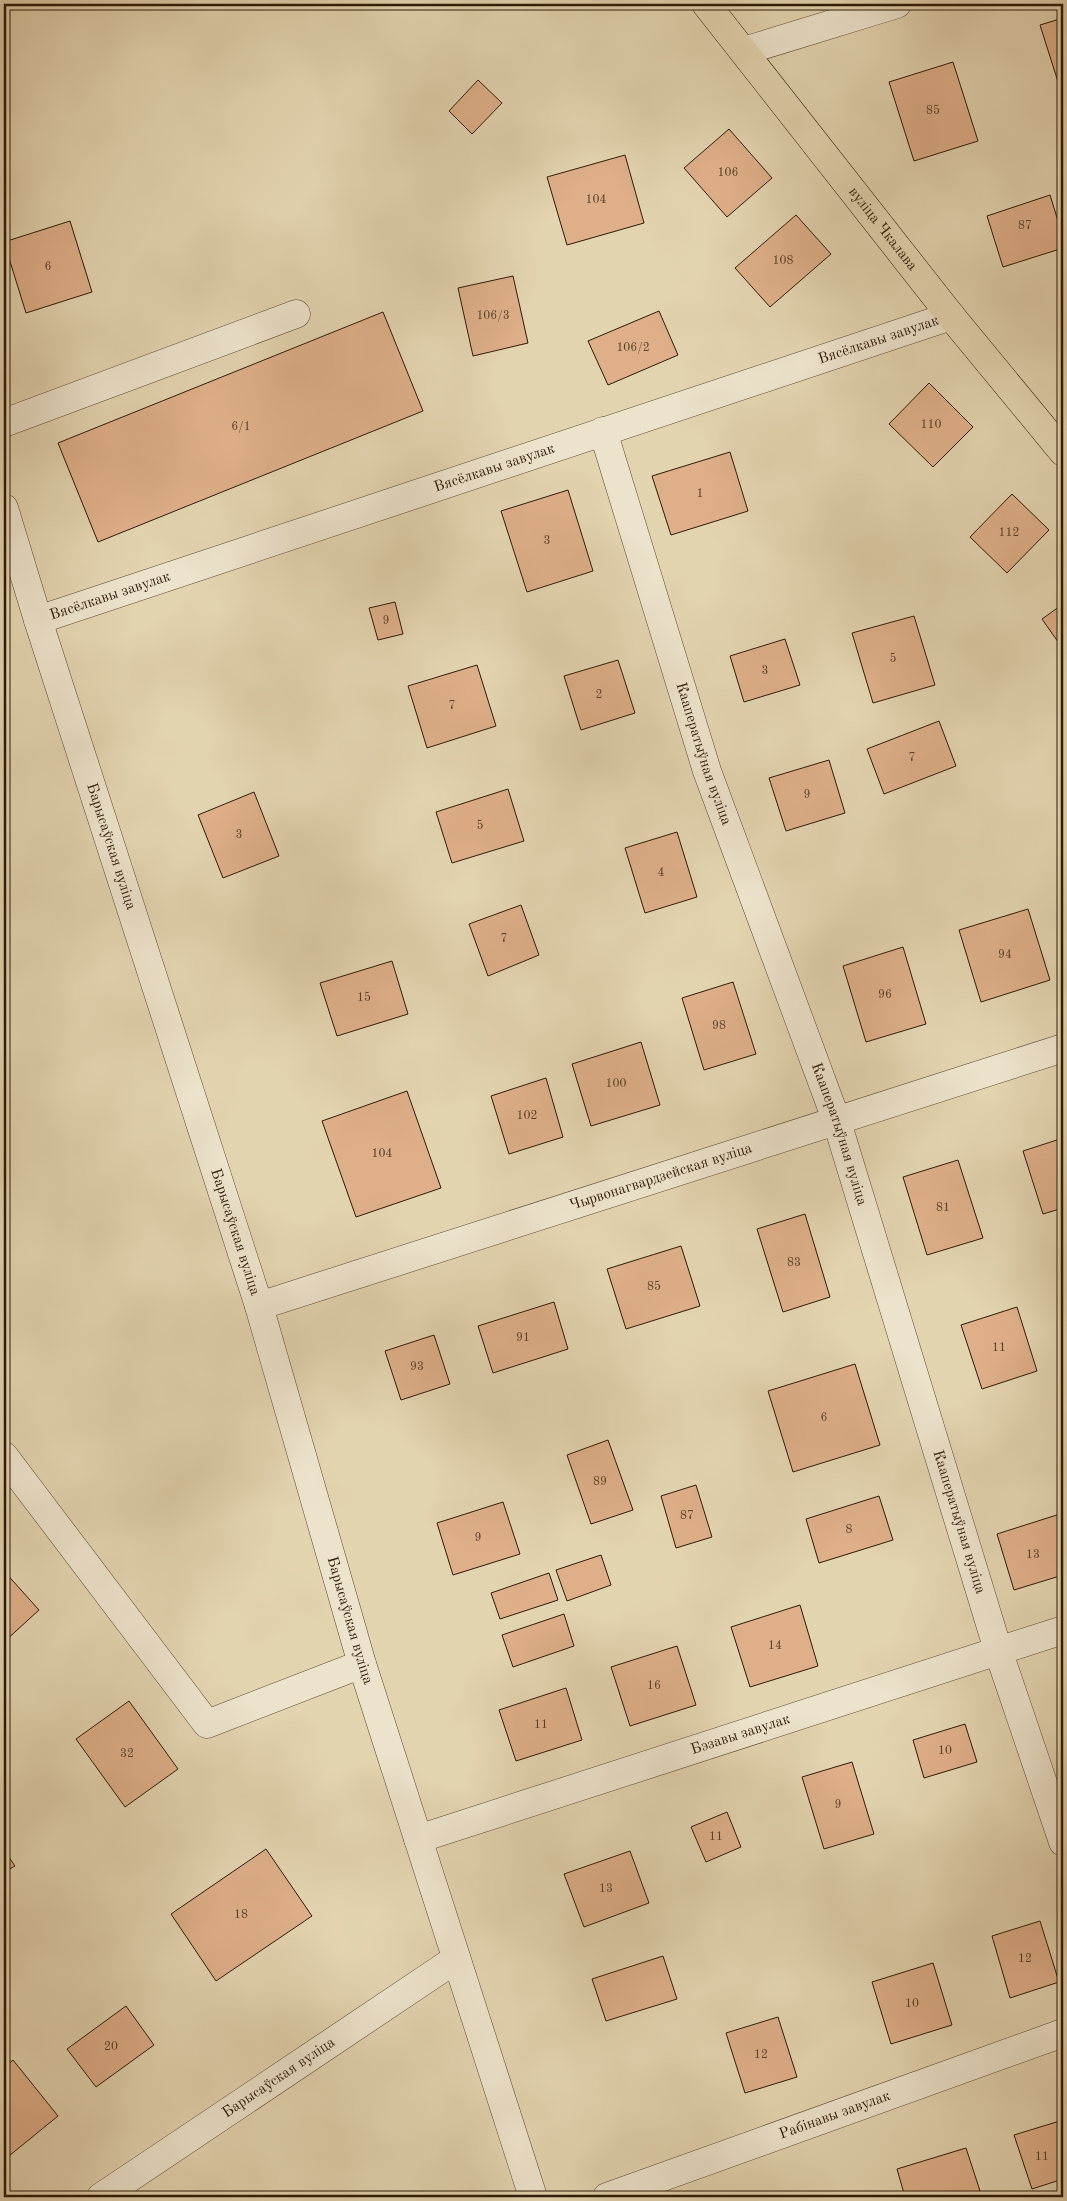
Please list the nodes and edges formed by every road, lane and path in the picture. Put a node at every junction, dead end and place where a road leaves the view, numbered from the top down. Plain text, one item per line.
1 (706, 4) edge
2 (896, 4) edge
3 (744, 51) junction
4 (296, 314) dead end
5 (951, 316) junction
6 (4, 423) edge
7 (603, 431) junction
8 (1063, 452) edge
9 (4, 508) edge
10 (38, 620) junction
11 (1063, 1048) edge
12 (837, 1122) junction
13 (260, 1306) junction
14 (4, 1456) edge
15 (1063, 1630) edge
16 (998, 1650) junction
17 (362, 1664) junction
18 (418, 1839) junction
19 (1063, 1842) edge
20 (456, 1959) junction
21 (1063, 2033) edge
22 (101, 2197) edge
23 (533, 2197) edge
24 (608, 2197) edge

1 - 3 main road, вуліца Чкалава
2 - 3 street
3 - 5 main road, вуліца Чкалава
4 - 6 street
5 - 7 street, Вясёлкавы завулак
5 - 8 main road, вуліца Чкалава
7 - 10 street, Вясёлкавы завулак
7 - 12 street, Кааператыўная вуліца
9 - 10 street, Барысаўская вуліца
10 - 13 street, Барысаўская вуліца
11 - 12 street, Чырвонагвардзейская вуліца
12 - 13 street, Чырвонагвардзейская вуліца
12 - 16 street, Кааператыўная вуліца
13 - 17 street, Барысаўская вуліца
14 - 17 street
15 - 16 street, Бэзавы завулак
16 - 18 street, Бэзавы завулак
16 - 19 street, Кааператыўная вуліца
17 - 18 street, Барысаўская вуліца
18 - 20 street, Барысаўская вуліца
20 - 22 street, Барысаўская вуліца
20 - 23 street, Барысаўская вуліца
21 - 24 street, Рабінавы завулак

